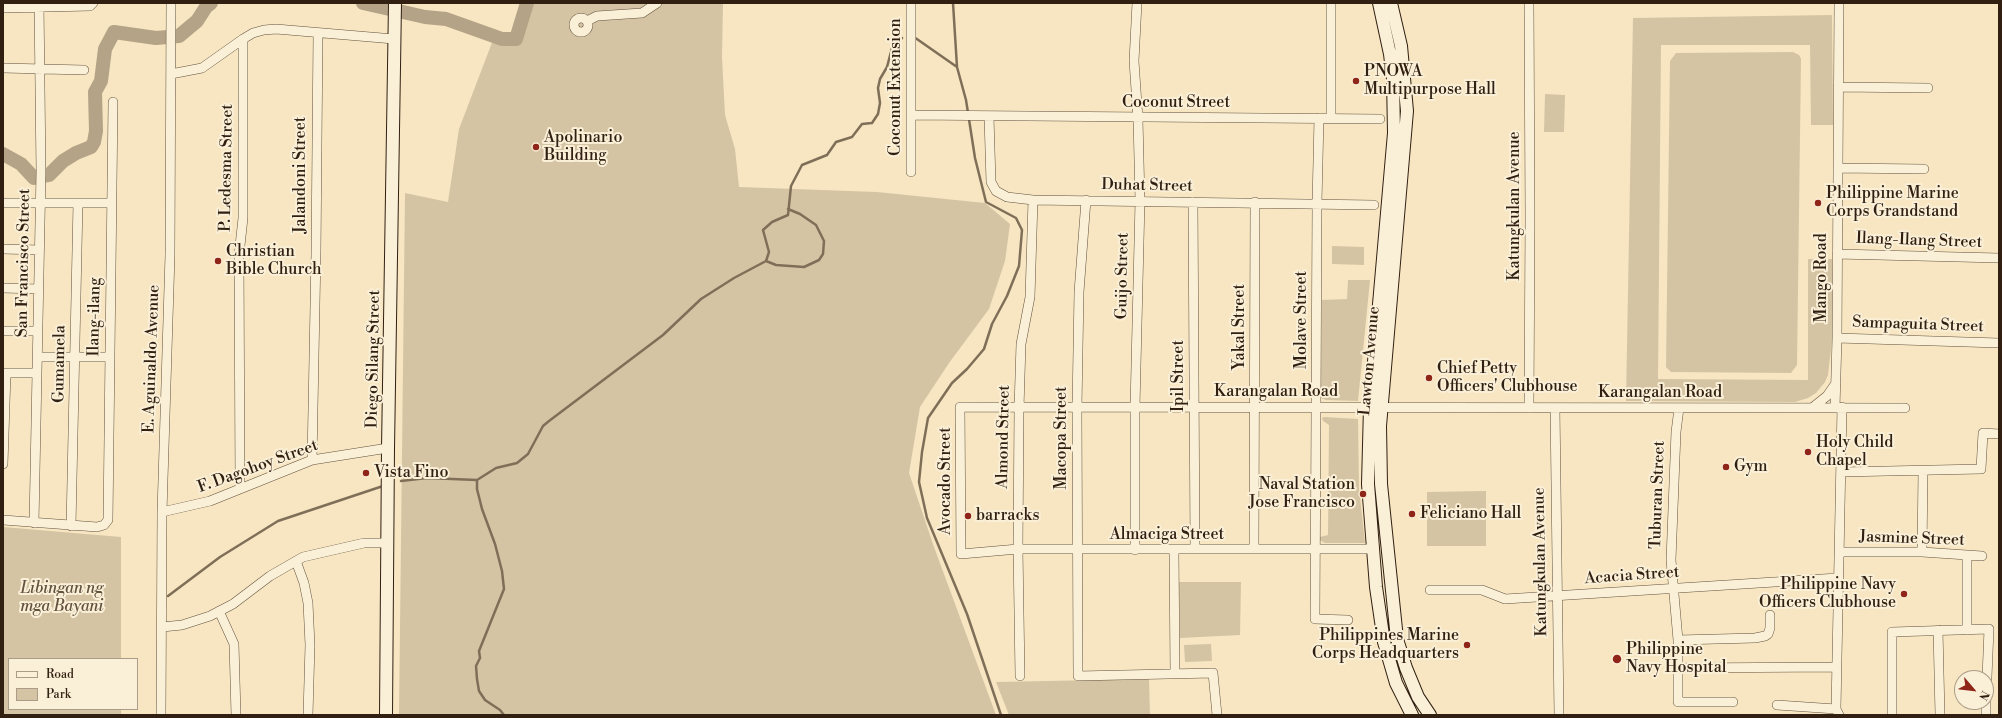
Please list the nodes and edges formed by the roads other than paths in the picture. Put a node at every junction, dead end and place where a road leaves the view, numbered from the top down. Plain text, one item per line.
1 (172, 3) edge
2 (657, 3) edge
3 (911, 3) edge
4 (1137, 3) edge
5 (1331, 3) edge
6 (1379, 3) edge
7 (1391, 3) edge
8 (1529, 3) edge
9 (1839, 3) edge
10 (91, 4) edge
11 (395, 4) edge
12 (39, 5) edge
13 (3, 8) edge
14 (587, 22) dead end
15 (318, 34) junction
16 (243, 39) junction
17 (394, 39) junction
18 (3, 68) edge
19 (41, 69) junction
20 (84, 70) dead end
21 (171, 74) junction
22 (1838, 87) junction
23 (1928, 88) dead end
24 (113, 102) dead end
25 (911, 115) junction
26 (989, 117) junction
27 (1138, 118) junction
28 (1320, 118) junction
29 (1331, 118) junction
30 (1380, 119) dead end
31 (1838, 168) junction
32 (1924, 169) dead end
33 (911, 172) dead end
34 (1033, 200) junction
35 (1086, 200) junction
36 (1140, 201) junction
37 (1193, 202) junction
38 (1256, 202) junction
39 (3, 203) edge
40 (78, 203) junction
41 (1317, 203) junction
42 (39, 204) junction
43 (112, 204) junction
44 (1374, 205) dead end
45 (3, 249) edge
46 (39, 250) junction
47 (1837, 254) junction
48 (1999, 258) edge
49 (3, 288) edge
50 (38, 289) junction
51 (3, 331) edge
52 (38, 331) junction
53 (1837, 338) junction
54 (1999, 343) edge
55 (37, 357) junction
56 (75, 357) junction
57 (109, 357) junction
58 (5, 373) edge
59 (37, 373) junction
60 (1836, 383) junction
61 (960, 407) joint
62 (1077, 407) junction
63 (1135, 407) junction
64 (1254, 407) junction
65 (1317, 407) junction
66 (1376, 407) junction
67 (1019, 408) junction
68 (1194, 408) junction
69 (1529, 408) junction
70 (1555, 408) junction
71 (1679, 408) junction
72 (1812, 408) junction
73 (1838, 408) junction
74 (1905, 408) dead end
75 (1999, 434) edge
76 (388, 448) junction
77 (312, 460) junction
78 (3, 464) edge
79 (1923, 471) junction
80 (1841, 472) junction
81 (240, 489) junction
82 (162, 512) junction
83 (3, 520) edge
84 (34, 523) junction
85 (72, 526) junction
86 (388, 543) junction
87 (1195, 549) junction
88 (1254, 549) junction
89 (1315, 549) junction
90 (1374, 549) junction
91 (1018, 550) junction
92 (1077, 550) junction
93 (1135, 550) junction
94 (1174, 550) junction
95 (1840, 552) junction
96 (1922, 552) junction
97 (961, 554) joint
98 (1967, 555) junction
99 (1982, 556) dead end
100 (296, 561) junction
101 (1838, 578) junction
102 (1674, 588) junction
103 (1430, 590) dead end
104 (1556, 596) junction
105 (219, 611) junction
106 (1770, 615) dead end
107 (1348, 620) dead end
108 (162, 627) junction
109 (1938, 630) junction
110 (1967, 630) junction
111 (1678, 640) junction
112 (1837, 667) junction
113 (1678, 668) junction
114 (1987, 670) edge
115 (1175, 674) junction
116 (1020, 676) dead end
117 (1732, 702) dead end
118 (1777, 705) dead end
119 (1837, 712) edge
120 (161, 715) edge
121 (236, 715) edge
122 (308, 715) edge
123 (386, 715) edge
124 (1217, 715) edge
125 (1412, 715) edge
126 (1430, 715) edge
127 (1559, 715) edge
128 (1892, 715) edge
129 (1940, 715) edge

1 - 21 street, E. Aguinaldo Avenue
2 - 14 street
3 - 25 street, Coconut Extension
4 - 27 street, Guijo Street
5 - 29 street
6 - 66 main road, Lawton Avenue
7 - 66 main road, Lawton Avenue
8 - 69 street, Katungkulan Avenue
9 - 22 street, Mango Road
10 - 12 street
11 - 17 main road, Diego Silang Street
12 - 13 street
12 - 19 street, San Francisco Street
15 - 16 street
15 - 17 street
15 - 77 street, Jalandoni Street
16 - 21 street
16 - 81 street, P. Ledesma Street
17 - 76 main road, Diego Silang Street
18 - 19 street
19 - 20 street
19 - 42 street, San Francisco Street
21 - 82 street, E. Aguinaldo Avenue
22 - 23 street
22 - 31 street, Mango Road
24 - 43 street, Ilang-ilang
25 - 26 street, Coconut Street
25 - 33 street, Coconut Extension
26 - 27 street, Coconut Street
26 - 34 street, Duhat Street
27 - 28 street, Coconut Street
27 - 36 street, Guijo Street
28 - 29 street, Coconut Street
28 - 41 street, Molave Street
29 - 30 street, Coconut Street
31 - 32 street
31 - 47 street, Mango Road
34 - 35 street, Duhat Street
34 - 67 street, Almond Street
35 - 36 street, Duhat Street
35 - 62 street, Macopa Street
36 - 37 street, Duhat Street
36 - 63 street, Guijo Street
37 - 38 street, Duhat Street
37 - 68 street, Ipil Street
38 - 41 street, Duhat Street
38 - 64 street, Yakal Street
39 - 42 street
40 - 42 street
40 - 43 street
40 - 56 street, Gumamela
41 - 44 street, Duhat Street
41 - 65 street, Molave Street
42 - 46 street, San Francisco Street
43 - 57 street, Ilang-ilang
45 - 46 street
46 - 50 street, San Francisco Street
47 - 48 street, Ilang-Ilang Street
47 - 53 street, Mango Road
49 - 50 street
50 - 52 street, San Francisco Street
51 - 52 street
52 - 55 street, San Francisco Street
53 - 54 street, Sampaguita Street
53 - 60 street, Mango Road
55 - 56 street
55 - 59 street, San Francisco Street
56 - 57 street
56 - 85 street, Gumamela
57 - 85 street, Ilang-ilang
58 - 59 street
58 - 78 street
59 - 84 street, San Francisco Street
60 - 72 street
60 - 73 street, Mango Road
61 - 67 street, Karangalan Road
61 - 97 street, Avocado Street
62 - 63 street, Karangalan Road
62 - 67 street, Karangalan Road
62 - 92 street, Macopa Street
63 - 68 street, Karangalan Road
63 - 93 street, Guijo Street
64 - 65 street, Karangalan Road
64 - 68 street, Karangalan Road
64 - 88 street, Yakal Street
65 - 66 street, Karangalan Road
65 - 89 street, Molave Street
66 - 69 street, Karangalan Road
66 - 90 main road, Lawton Avenue
66 - 126 main road, Lawton Avenue
67 - 91 street, Almond Street
68 - 87 street, Ipil Street
69 - 70 street, Karangalan Road
70 - 71 street, Karangalan Road
70 - 104 street, Katungkulan Avenue
71 - 72 street, Karangalan Road
71 - 102 street, Tuburan Street
72 - 73 street, Karangalan Road
73 - 74 street, Karangalan Road
73 - 80 street, Mango Road
75 - 79 street
76 - 77 street, F. Dagohoy Street
76 - 86 main road, Diego Silang Street
77 - 81 street, F. Dagohoy Street
79 - 80 street
79 - 96 street
80 - 95 street, Mango Road
81 - 82 street, F. Dagohoy Street
82 - 108 street, E. Aguinaldo Avenue
83 - 84 street
84 - 85 street
86 - 100 street
86 - 123 main road, Diego Silang Street
87 - 88 street, Almaciga Street
87 - 94 street, Almaciga Street
88 - 89 street, Almaciga Street
89 - 90 street, Almaciga Street
89 - 107 street, Molave Street
90 - 125 main road, Lawton Avenue
91 - 92 street, Almaciga Street
91 - 97 street, Almaciga Street
91 - 116 street, Almond Street
92 - 93 street, Almaciga Street
92 - 115 street, Macopa Street
93 - 94 street, Almaciga Street
94 - 115 street
95 - 96 street, Jasmine Street
95 - 101 street, Mango Road
96 - 98 street, Jasmine Street
98 - 99 street, Jasmine Street
98 - 110 street
100 - 105 street
100 - 122 street
101 - 102 street, Acacia Street
101 - 112 street, Mango Road
102 - 104 street, Acacia Street
102 - 111 street, Tuburan Street
103 - 104 street, Acacia Street
104 - 127 street, Katungkulan Avenue
105 - 108 street
105 - 121 street
106 - 111 street
108 - 120 street, E. Aguinaldo Avenue
109 - 110 street
109 - 128 street
109 - 129 street
110 - 114 street
111 - 113 street, Tuburan Street
112 - 113 street
112 - 119 street, Mango Road
113 - 117 street, Tuburan Street
115 - 124 street
118 - 119 street

